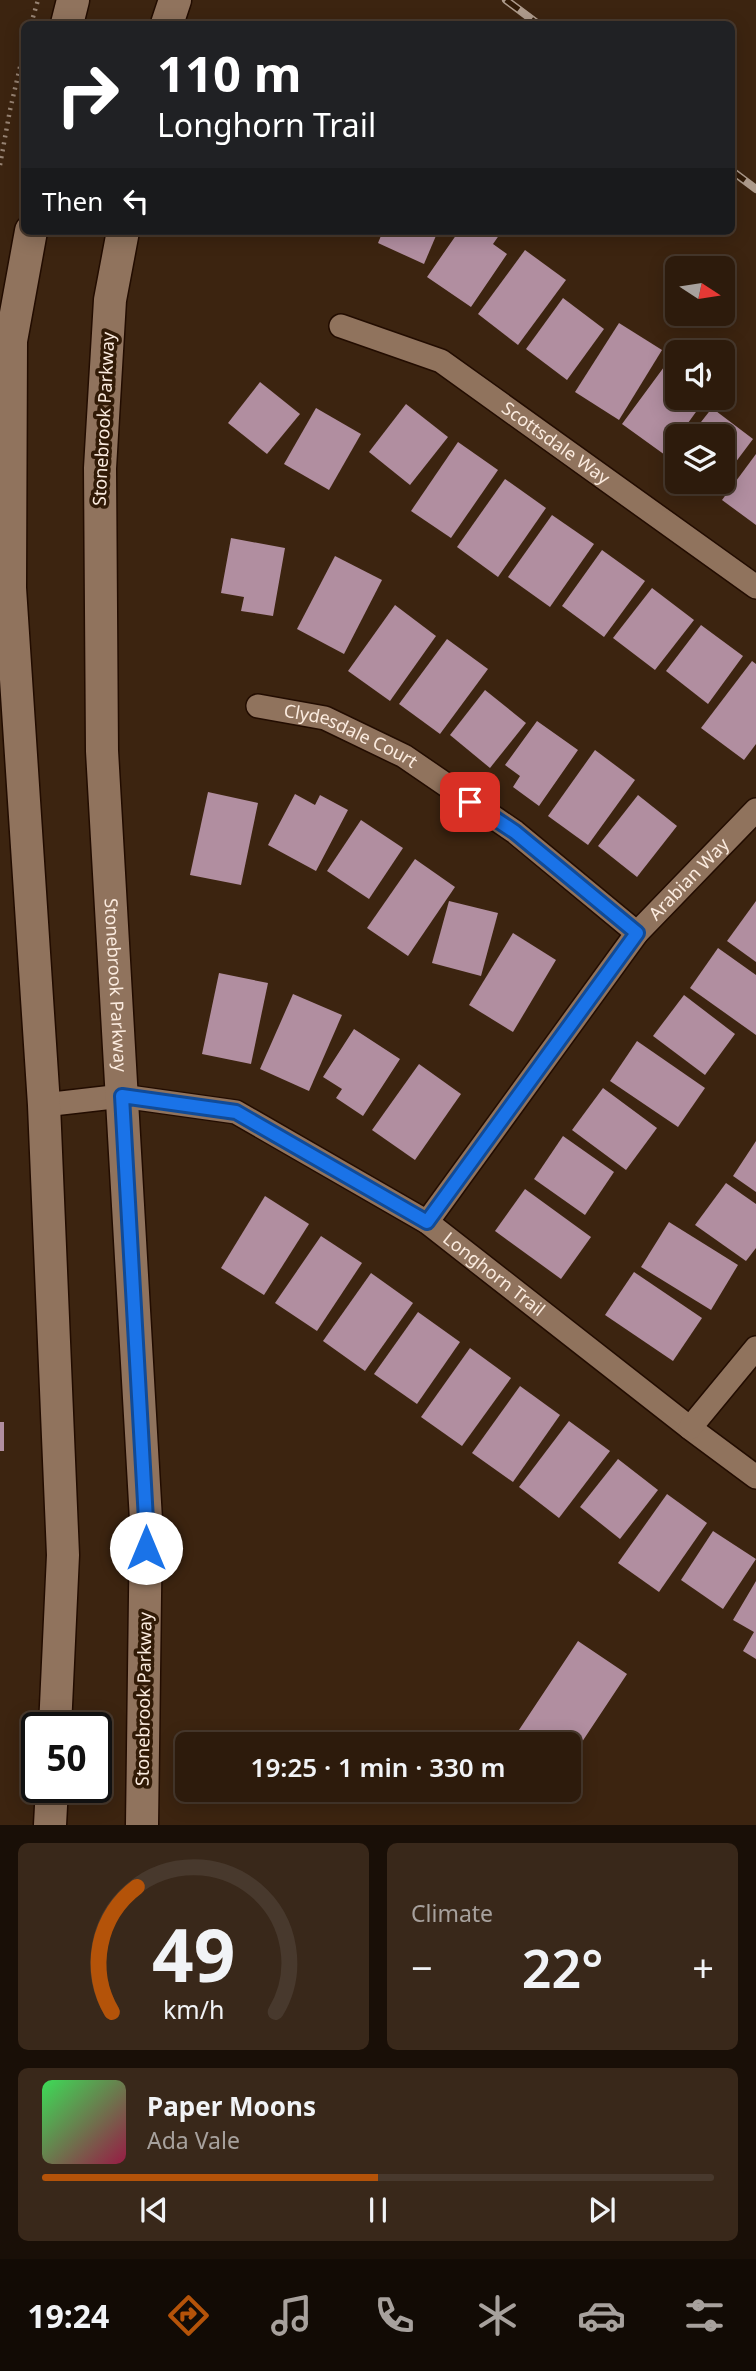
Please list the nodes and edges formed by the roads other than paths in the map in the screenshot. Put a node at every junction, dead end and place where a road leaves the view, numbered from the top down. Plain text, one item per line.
1 (72, 0) edge
2 (175, 0) edge
3 (68, 21) edge
4 (168, 21) edge
5 (30, 235) edge
6 (122, 235) edge
7 (341, 326) dead end
8 (756, 587) edge
9 (258, 706) dead end
10 (756, 810) edge
11 (637, 933) junction
12 (122, 1096) junction
13 (44, 1105) junction
14 (427, 1222) junction
15 (756, 1348) edge
16 (690, 1428) junction
17 (756, 1477) edge
18 (56, 1712) edge
19 (51, 1803) edge
20 (50, 1825) edge
21 (142, 1825) edge

1 - 3 main road
2 - 4 main road
5 - 13 main road
6 - 12 main road, Stonebrook Parkway
7 - 8 street, Scottsdale Way
9 - 11 street, Clydesdale Court
10 - 11 street, Arabian Way
11 - 14 street, Arabian Way
12 - 13 street, Longhorn Trail
12 - 14 street, Longhorn Trail
12 - 21 main road, Stonebrook Parkway
13 - 18 main road
14 - 16 street, Longhorn Trail
15 - 16 street
16 - 17 street, Longhorn Trail
19 - 20 main road

